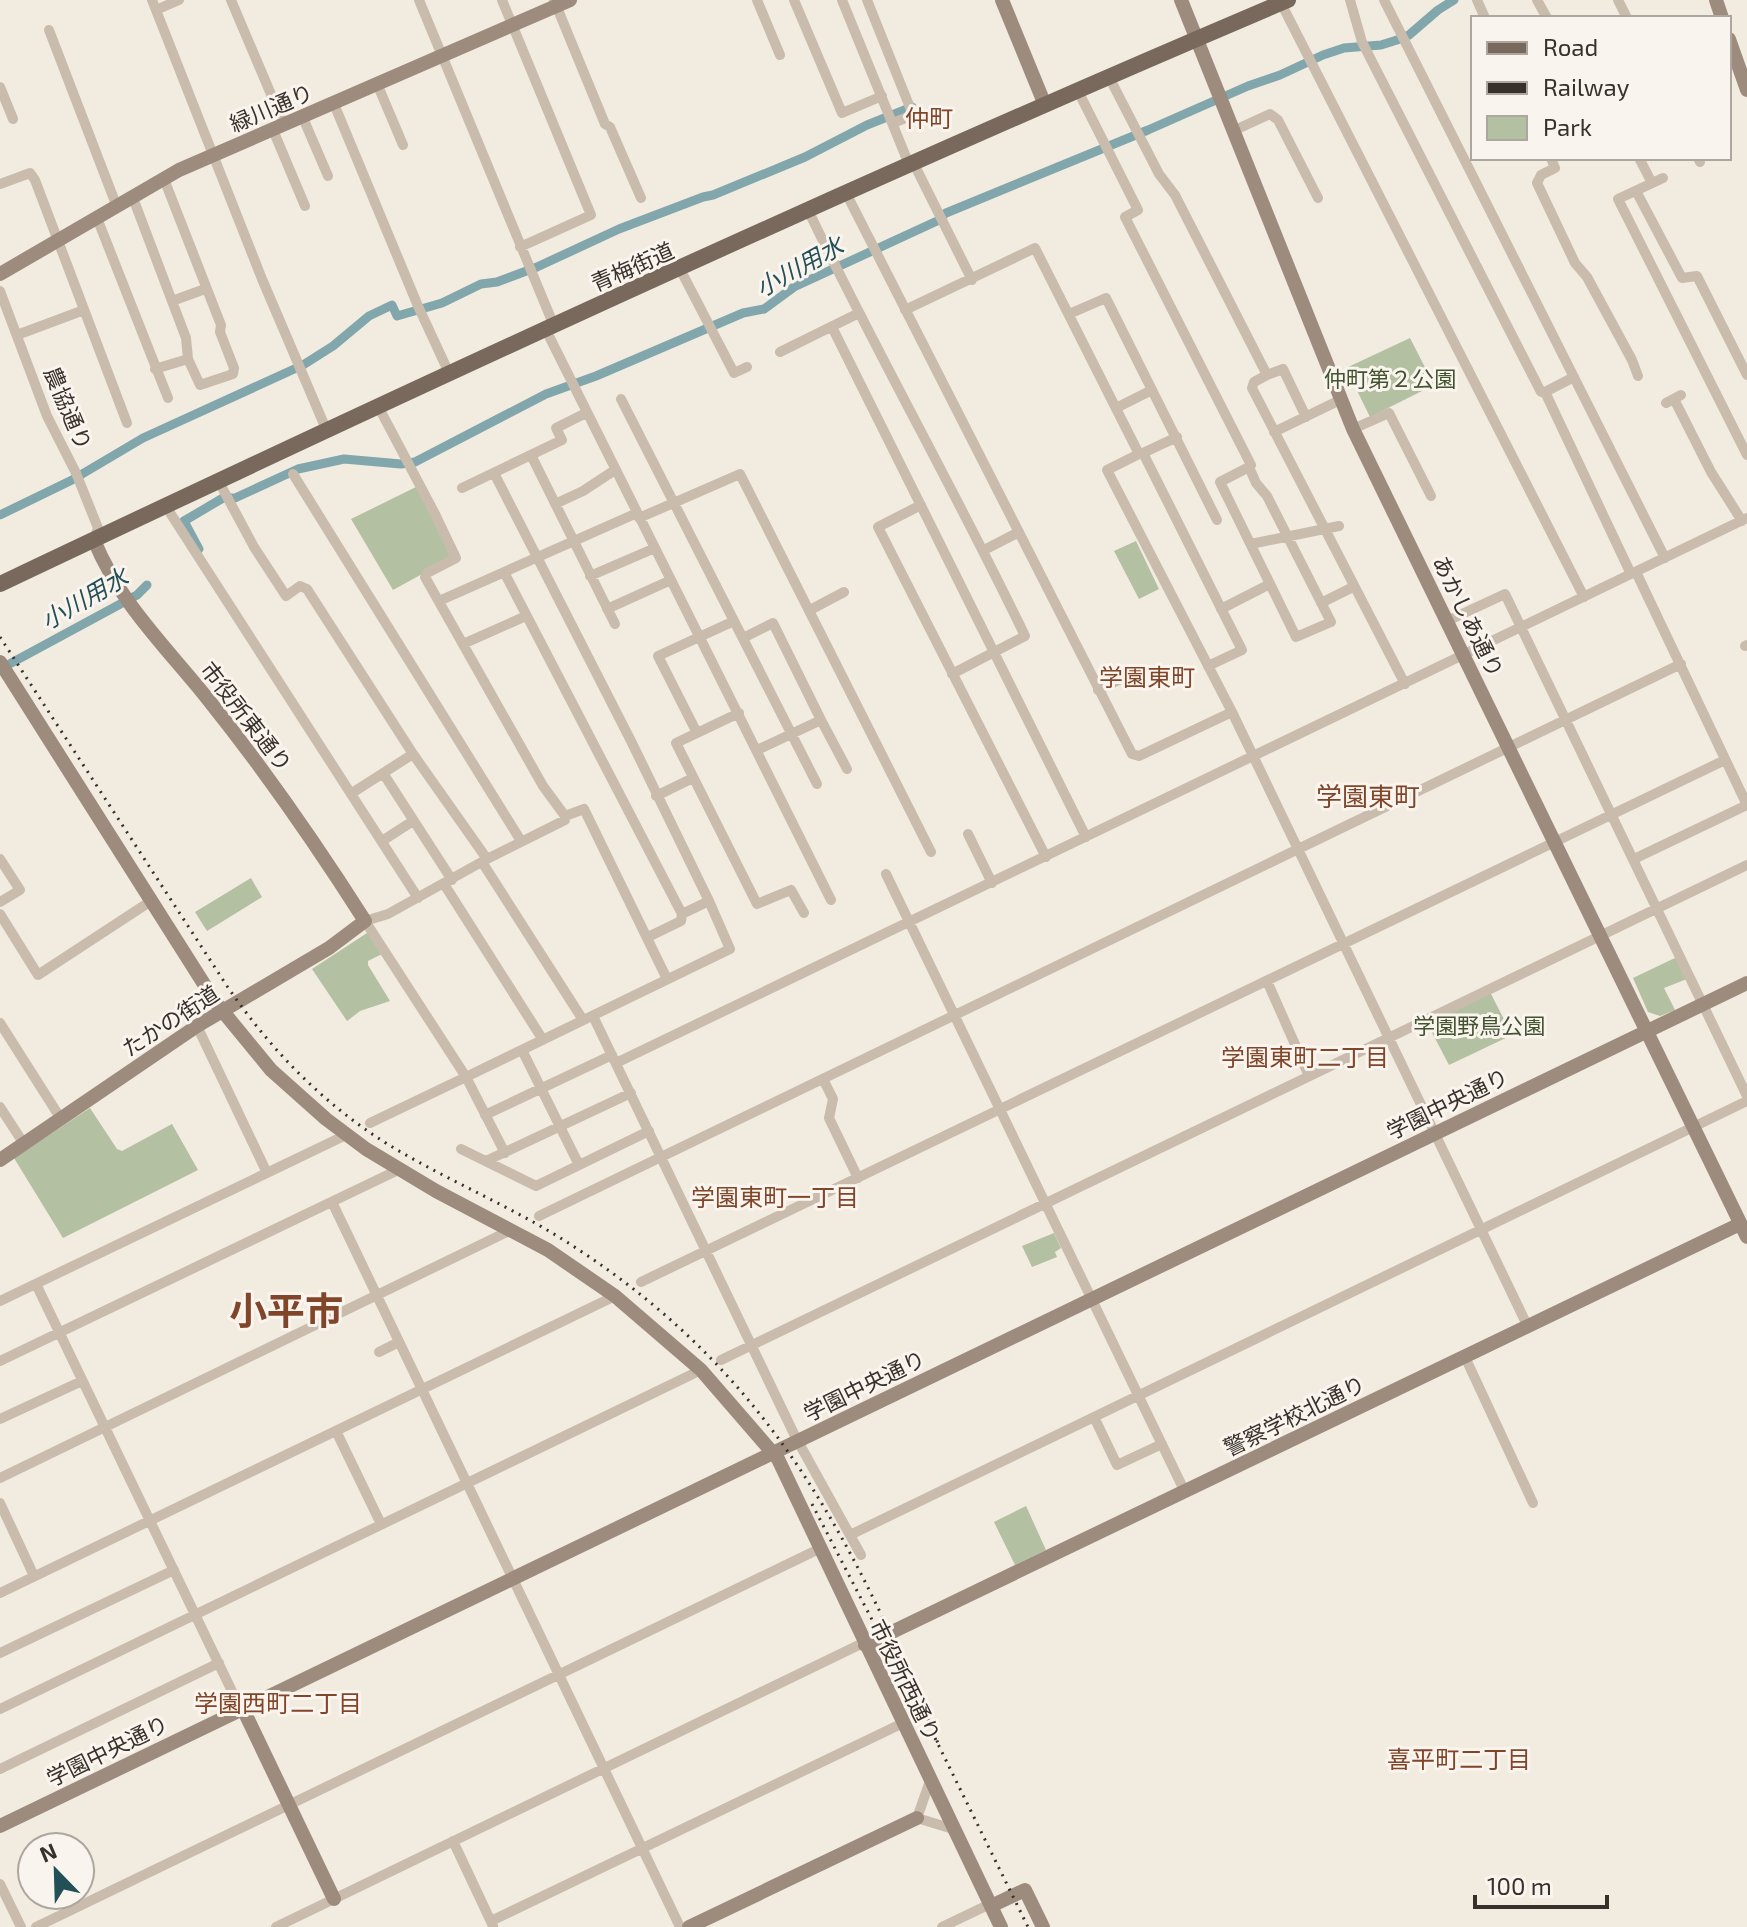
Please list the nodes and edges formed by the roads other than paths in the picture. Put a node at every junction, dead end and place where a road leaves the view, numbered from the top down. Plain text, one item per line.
1 (179, 0) edge
2 (231, 0) edge
3 (419, 0) edge
4 (502, 0) edge
5 (757, 0) edge
6 (794, 0) edge
7 (842, 0) edge
8 (867, 0) edge
9 (1002, 0) edge
10 (1181, 0) edge
11 (1350, 0) edge
12 (1384, 0) edge
13 (560, 2) edge
14 (1284, 2) edge
15 (154, 5) edge
16 (512, 24) junction
17 (49, 30) dead end
18 (1197, 40) junction
19 (1731, 45) edge
20 (442, 54) junction
21 (780, 55) dead end
22 (1109, 77) junction
23 (378, 86) junction
24 (0, 87) edge
25 (1747, 90) edge
26 (1078, 91) junction
27 (882, 96) junction
28 (334, 104) junction
29 (1045, 105) junction
30 (303, 118) junction
31 (891, 118) junction
32 (13, 119) dead end
33 (278, 128) junction
34 (1233, 131) junction
35 (403, 145) dead end
36 (214, 156) junction
37 (1552, 160) edge
38 (1640, 160) edge
39 (912, 164) junction
40 (328, 176) dead end
41 (1663, 178) dead end
42 (164, 179) junction
43 (1652, 183) junction
44 (0, 184) edge
45 (1636, 191) junction
46 (846, 193) junction
47 (133, 198) junction
48 (641, 198) dead end
49 (1318, 198) dead end
50 (305, 206) dead end
51 (117, 207) junction
52 (808, 210) junction
53 (97, 218) junction
54 (58, 241) junction
55 (520, 247) junction
56 (680, 269) junction
57 (0, 274) edge
58 (972, 280) junction
59 (205, 289) junction
60 (0, 291) edge
61 (172, 301) junction
62 (84, 310) junction
63 (905, 310) junction
64 (859, 313) junction
65 (1069, 314) junction
66 (551, 327) junction
67 (832, 327) junction
68 (17, 335) junction
69 (780, 352) dead end
70 (188, 359) junction
71 (747, 367) dead end
72 (155, 369) junction
73 (449, 373) junction
74 (1267, 375) junction
75 (1747, 375) edge
76 (1638, 376) dead end
77 (1574, 377) junction
78 (1152, 390) junction
79 (1545, 392) junction
80 (168, 398) dead end
81 (621, 399) dead end
82 (1674, 399) dead end
83 (1340, 400) junction
84 (378, 406) junction
85 (1116, 408) junction
86 (586, 413) junction
87 (1306, 417) junction
88 (127, 423) dead end
89 (326, 429) junction
90 (1353, 429) junction
91 (1274, 432) junction
92 (1177, 437) junction
93 (281, 450) junction
94 (1141, 454) junction
95 (531, 455) junction
96 (1747, 455) edge
97 (1249, 467) junction
98 (615, 470) junction
99 (494, 473) junction
100 (218, 480) junction
101 (1220, 482) junction
102 (462, 488) dead end
103 (1202, 490) junction
104 (1431, 496) dead end
105 (555, 504) junction
106 (673, 504) junction
107 (165, 505) junction
108 (921, 505) junction
109 (638, 516) junction
110 (1217, 520) dead end
111 (1744, 520) edge
112 (1339, 526) dead end
113 (1323, 529) junction
114 (1019, 532) junction
115 (1286, 537) junction
116 (94, 540) junction
117 (573, 541) junction
118 (1251, 544) junction
119 (655, 548) junction
120 (984, 550) junction
121 (539, 557) junction
122 (1665, 558) junction
123 (504, 572) junction
124 (1634, 573) junction
125 (590, 576) junction
126 (671, 580) junction
127 (0, 584) edge
128 (1270, 584) junction
129 (1353, 587) junction
130 (844, 592) dead end
131 (1584, 597) junction
132 (439, 601) junction
133 (1321, 603) junction
134 (607, 609) junction
135 (1221, 609) junction
136 (810, 610) junction
137 (526, 616) junction
138 (734, 621) junction
139 (1447, 621) junction
140 (615, 624) dead end
141 (1521, 627) junction
142 (701, 636) junction
143 (743, 638) junction
144 (463, 644) junction
145 (995, 652) junction
146 (1464, 656) junction
147 (1681, 664) junction
148 (2, 665) edge
149 (1208, 666) junction
150 (952, 674) junction
151 (1131, 674) dead end
152 (1405, 684) junction
153 (1098, 690) junction
154 (1232, 712) junction
155 (739, 713) junction
156 (821, 720) junction
157 (1567, 721) junction
158 (697, 733) junction
159 (791, 735) junction
160 (1509, 749) junction
161 (757, 750) junction
162 (413, 754) junction
163 (1253, 756) junction
164 (1725, 760) junction
165 (847, 769) dead end
166 (383, 773) junction
167 (693, 778) junction
168 (817, 784) dead end
169 (352, 793) junction
170 (656, 796) junction
171 (1747, 805) edge
172 (1612, 814) junction
173 (565, 816) junction
174 (413, 821) junction
175 (968, 834) dead end
176 (1086, 837) junction
177 (382, 841) junction
178 (521, 841) junction
179 (1555, 842) junction
180 (1298, 850) junction
181 (931, 852) dead end
182 (1046, 857) junction
183 (0, 859) edge
184 (1634, 859) junction
185 (484, 861) junction
186 (1747, 865) edge
187 (886, 874) dead end
188 (448, 882) junction
189 (992, 883) junction
190 (418, 898) junction
191 (831, 900) dead end
192 (151, 901) junction
193 (709, 901) junction
194 (0, 902) edge
195 (1658, 908) junction
196 (804, 913) dead end
197 (0, 914) edge
198 (682, 914) junction
199 (365, 921) junction
200 (909, 922) junction
201 (1600, 935) junction
202 (648, 937) junction
203 (1343, 944) junction
204 (667, 979) junction
205 (1267, 981) junction
206 (1747, 983) edge
207 (1702, 1005) junction
208 (223, 1011) junction
209 (954, 1016) junction
210 (588, 1018) junction
211 (0, 1023) edge
212 (197, 1026) junction
213 (1646, 1032) junction
214 (1388, 1038) junction
215 (543, 1040) junction
216 (522, 1050) junction
217 (614, 1059) junction
218 (1309, 1076) junction
219 (466, 1077) junction
220 (823, 1079) junction
221 (541, 1089) junction
222 (631, 1093) junction
223 (1747, 1098) edge
224 (0, 1107) edge
225 (1000, 1110) junction
226 (485, 1115) junction
227 (61, 1119) junction
228 (370, 1123) dead end
229 (560, 1126) junction
230 (1693, 1126) junction
231 (649, 1131) junction
232 (1434, 1134) junction
233 (346, 1135) junction
234 (24, 1144) junction
235 (461, 1149) dead end
236 (505, 1153) junction
237 (661, 1157) junction
238 (0, 1160) edge
239 (486, 1161) junction
240 (579, 1165) junction
241 (398, 1170) junction
242 (267, 1173) junction
243 (858, 1178) junction
244 (332, 1202) junction
245 (1045, 1203) junction
246 (539, 1216) dead end
247 (1745, 1227) edge
248 (511, 1230) junction
249 (1481, 1230) junction
250 (707, 1251) junction
251 (641, 1282) dead end
252 (36, 1284) junction
253 (376, 1295) junction
254 (615, 1296) junction
255 (1092, 1299) junction
256 (0, 1301) edge
257 (1528, 1327) junction
258 (59, 1333) junction
259 (399, 1342) junction
260 (751, 1345) junction
261 (379, 1352) dead end
262 (1465, 1357) junction
263 (721, 1360) dead end
264 (0, 1361) edge
265 (701, 1370) junction
266 (82, 1381) junction
267 (421, 1389) junction
268 (1138, 1395) junction
269 (1094, 1417) junction
270 (0, 1419) edge
271 (104, 1427) junction
272 (336, 1431) junction
273 (799, 1440) junction
274 (1162, 1444) junction
275 (772, 1453) junction
276 (0, 1478) edge
277 (466, 1483) junction
278 (1185, 1492) junction
279 (0, 1503) edge
280 (1533, 1503) dead end
281 (149, 1521) junction
282 (381, 1524) junction
283 (850, 1535) junction
284 (821, 1548) junction
285 (861, 1555) dead end
286 (174, 1570) junction
287 (34, 1576) junction
288 (512, 1579) junction
289 (0, 1593) edge
290 (195, 1614) junction
291 (864, 1644) junction
292 (0, 1653) edge
293 (219, 1663) junction
294 (558, 1675) junction
295 (0, 1709) edge
296 (242, 1709) junction
297 (903, 1723) junction
298 (603, 1768) junction
299 (0, 1769) edge
300 (930, 1781) junction
301 (289, 1805) junction
302 (917, 1818) junction
303 (0, 1826) edge
304 (953, 1829) junction
305 (453, 1841) junction
306 (642, 1849) junction
307 (0, 1884) edge
308 (334, 1899) junction
309 (990, 1905) junction
310 (492, 1924) edge
311 (21, 1927) edge
312 (36, 1927) edge
313 (276, 1927) edge
314 (680, 1927) edge
315 (689, 1927) edge
316 (942, 1927) edge
317 (1001, 1927) edge
318 (1043, 1927) edge

1 - 15 street
2 - 33 street
3 - 20 street
4 - 16 street
5 - 21 street
6 - 27 street
7 - 27 street
8 - 31 street
9 - 29 street
10 - 18 street, あかしあ通り
11 - 79 street
12 - 77 street
13 - 16 street, 緑川通り
13 - 48 street
14 - 18 main road, 青梅街道
14 - 131 street
15 - 36 street
16 - 20 street, 緑川通り
16 - 55 street
17 - 51 street
18 - 22 main road, 青梅街道
18 - 34 street, あかしあ通り
19 - 25 street
20 - 23 street, 緑川通り
20 - 55 street
22 - 26 main road, 青梅街道
22 - 74 street
23 - 28 street, 緑川通り
23 - 35 street
24 - 32 street
26 - 29 main road, 青梅街道
26 - 97 street
27 - 31 street
28 - 30 street, 緑川通り
28 - 73 street
29 - 39 main road, 青梅街道
30 - 33 street, 緑川通り
30 - 40 street
31 - 39 street
33 - 36 street, 緑川通り
33 - 50 street
34 - 49 street
34 - 83 street, あかしあ通り
36 - 42 street, 緑川通り
36 - 89 street
37 - 76 street
38 - 43 street
39 - 46 main road, 青梅街道
39 - 58 street
41 - 43 street
42 - 47 street, 緑川通り
42 - 59 street
43 - 45 street
44 - 54 street
45 - 75 street
45 - 96 street
46 - 52 main road, 青梅街道
46 - 63 street
47 - 51 street, 緑川通り
47 - 61 street
51 - 53 street, 緑川通り
52 - 56 main road, 青梅街道
52 - 64 street
53 - 54 street, 緑川通り
53 - 72 street
54 - 57 street, 緑川通り
54 - 62 street
55 - 66 street
56 - 66 main road, 青梅街道
56 - 71 street
58 - 63 street
58 - 65 street
59 - 61 street
59 - 70 street
60 - 68 street, 農協通り
61 - 70 street
62 - 68 street
62 - 88 street
63 - 114 street
64 - 67 street
64 - 120 street
65 - 78 street
65 - 85 street
66 - 73 main road, 青梅街道
66 - 86 street
67 - 69 street
67 - 108 street
68 - 116 street, 農協通り
70 - 72 street
72 - 80 street
73 - 84 main road, 青梅街道
74 - 87 street
74 - 91 street
77 - 79 street
77 - 122 street
78 - 85 street
78 - 92 street
79 - 124 street
81 - 106 street
82 - 111 street
83 - 87 street
83 - 90 street, あかしあ通り
84 - 89 main road, 青梅街道
84 - 132 street
85 - 94 street
86 - 95 street
86 - 98 street
87 - 91 street
89 - 93 main road, 青梅街道
90 - 104 street
90 - 139 street, あかしあ通り
91 - 113 street
92 - 94 street
92 - 103 street
93 - 100 main road, 青梅街道
93 - 178 street
94 - 135 street
94 - 149 street
95 - 99 street
95 - 105 street
97 - 101 street
97 - 115 street
98 - 105 street
98 - 109 street
99 - 102 street
99 - 121 street
100 - 107 main road, 青梅街道
100 - 162 street
101 - 103 street
101 - 118 street
103 - 110 street
105 - 117 street
106 - 109 street
106 - 136 street
106 - 138 street
107 - 116 main road, 青梅街道
107 - 169 street
108 - 145 street
108 - 150 street
109 - 117 street
109 - 119 street
111 - 122 street
112 - 113 street
113 - 115 street
113 - 129 street
114 - 120 street
114 - 153 street
115 - 118 street
115 - 133 street
116 - 127 main road, 青梅街道
116 - 199 street, 市役所東通り
117 - 121 street
117 - 125 street
118 - 128 street
119 - 125 street
119 - 126 street
120 - 145 street
121 - 123 street
121 - 170 street
122 - 124 street
123 - 132 street
123 - 137 street
124 - 131 street
124 - 147 street
125 - 134 street
126 - 134 street
126 - 142 street
128 - 133 street
128 - 135 street
129 - 133 street
129 - 152 street
130 - 136 street
131 - 141 street
132 - 144 street
134 - 140 street
135 - 149 street
136 - 181 street
137 - 144 street
137 - 198 street
138 - 142 street
138 - 143 street
139 - 141 street
139 - 146 street, あかしあ通り
141 - 146 street
141 - 157 street
142 - 155 street
142 - 158 street
143 - 156 street
143 - 159 street
144 - 173 street
145 - 150 street
145 - 176 street
146 - 152 street
146 - 160 street, あかしあ通り
147 - 157 street
147 - 164 street
148 - 192 street, 市役所西通り
149 - 154 street
150 - 182 street
151 - 153 street
152 - 163 street
153 - 154 street
154 - 163 street
155 - 158 street
155 - 161 street
156 - 159 street
156 - 165 street
157 - 160 street
157 - 172 street
158 - 167 street
159 - 161 street
159 - 168 street
160 - 179 street, あかしあ通り
160 - 180 street
161 - 191 street
162 - 166 street
162 - 185 street
163 - 176 street
163 - 180 street
164 - 171 street
164 - 172 street
166 - 169 street
166 - 174 street
167 - 170 street
167 - 196 street
169 - 177 street
170 - 193 street
171 - 184 street
172 - 179 street
172 - 184 street
173 - 178 street
173 - 202 street
174 - 177 street
174 - 188 street
175 - 189 street
176 - 182 street
177 - 190 street
178 - 185 street
179 - 201 street, あかしあ通り
179 - 203 street
180 - 203 street
180 - 209 street
182 - 189 street
183 - 194 street
184 - 195 street
185 - 188 street
185 - 210 street
186 - 195 street
187 - 200 street
188 - 190 street
188 - 215 street
189 - 200 street
190 - 199 street
192 - 197 street
192 - 208 street, 市役所西通り
193 - 198 street
193 - 204 street
195 - 201 street
195 - 207 street
198 - 202 street
199 - 208 street, たかの街道
199 - 219 street
200 - 209 street
200 - 217 street
201 - 213 street, あかしあ通り
201 - 214 street
202 - 204 street
203 - 205 street
203 - 214 street
204 - 210 street
205 - 218 street
205 - 225 street
206 - 207 street, 学園中央通り
207 - 213 street, 学園中央通り
207 - 223 street
208 - 212 street, たかの街道
208 - 233 street, 市役所西通り
209 - 220 street
209 - 225 street
210 - 215 street
210 - 217 street
211 - 227 street
212 - 227 street, たかの街道
212 - 242 street
213 - 230 street, あかしあ通り
213 - 232 street, 学園中央通り
214 - 218 street
214 - 232 street
215 - 216 street
216 - 219 street
216 - 221 street
217 - 221 street
217 - 222 street
218 - 245 street
219 - 226 street
219 - 228 street
220 - 237 street
220 - 243 street
221 - 226 street
221 - 229 street
222 - 229 street
222 - 231 street
223 - 230 street
224 - 234 street
225 - 243 street
225 - 245 street
226 - 236 street
227 - 234 street, たかの街道
229 - 236 street
229 - 240 street
230 - 247 street, あかしあ通り
230 - 249 street
231 - 237 street
231 - 240 street
232 - 249 street
232 - 255 street, 学園中央通り
233 - 241 street, 市役所西通り
233 - 242 street
234 - 238 street, たかの街道
235 - 239 street
236 - 239 street
237 - 246 street
237 - 250 street
239 - 240 street
241 - 244 street
241 - 248 street, 市役所西通り
242 - 252 street
243 - 250 street
244 - 253 street
244 - 258 street
245 - 255 street
245 - 260 street
247 - 257 street, 警察学校北通り
248 - 253 street
248 - 254 street, 市役所西通り
249 - 257 street
249 - 268 street
250 - 251 street
250 - 260 street
252 - 256 street
252 - 258 street
253 - 259 street
253 - 271 street
254 - 265 street, 市役所西通り
254 - 267 street
255 - 268 street
255 - 273 street, 学園中央通り
257 - 262 street, 警察学校北通り
258 - 264 street
258 - 266 street
259 - 261 street
259 - 267 street
260 - 263 street
260 - 273 street
262 - 278 street, 警察学校北通り
262 - 280 street
265 - 275 street, 市役所西通り
265 - 277 street
266 - 270 street
266 - 271 street
267 - 272 street
267 - 277 street
268 - 269 street
268 - 274 street
269 - 274 street
269 - 283 street
271 - 276 street
271 - 281 street
272 - 281 street
272 - 282 street
273 - 275 street, 学園中央通り
273 - 283 street
274 - 278 street
275 - 284 street, 市役所西通り
275 - 288 street, 学園中央通り
277 - 282 street
277 - 288 street
278 - 291 street, 警察学校北通り
279 - 287 street
281 - 286 street
281 - 287 street
282 - 290 street
283 - 285 street
284 - 291 street, 市役所西通り
284 - 294 street
286 - 290 street
286 - 292 street
287 - 289 street
288 - 294 street
288 - 296 street, 学園中央通り
290 - 293 street
290 - 295 street
291 - 297 street, 市役所西通り
291 - 298 street
293 - 296 street
293 - 299 street
294 - 298 street
294 - 301 street
296 - 301 street
296 - 303 street, 学園中央通り
297 - 300 street, 市役所西通り
297 - 306 street
298 - 305 street
298 - 306 street
300 - 302 street
300 - 304 street, 市役所西通り
301 - 308 street
301 - 312 street
302 - 304 street
302 - 315 street
304 - 309 street, 市役所西通り
305 - 308 street
305 - 310 street
306 - 310 street
306 - 314 street
307 - 311 street
308 - 313 street
309 - 316 street
309 - 317 street, 市役所西通り
309 - 318 street

